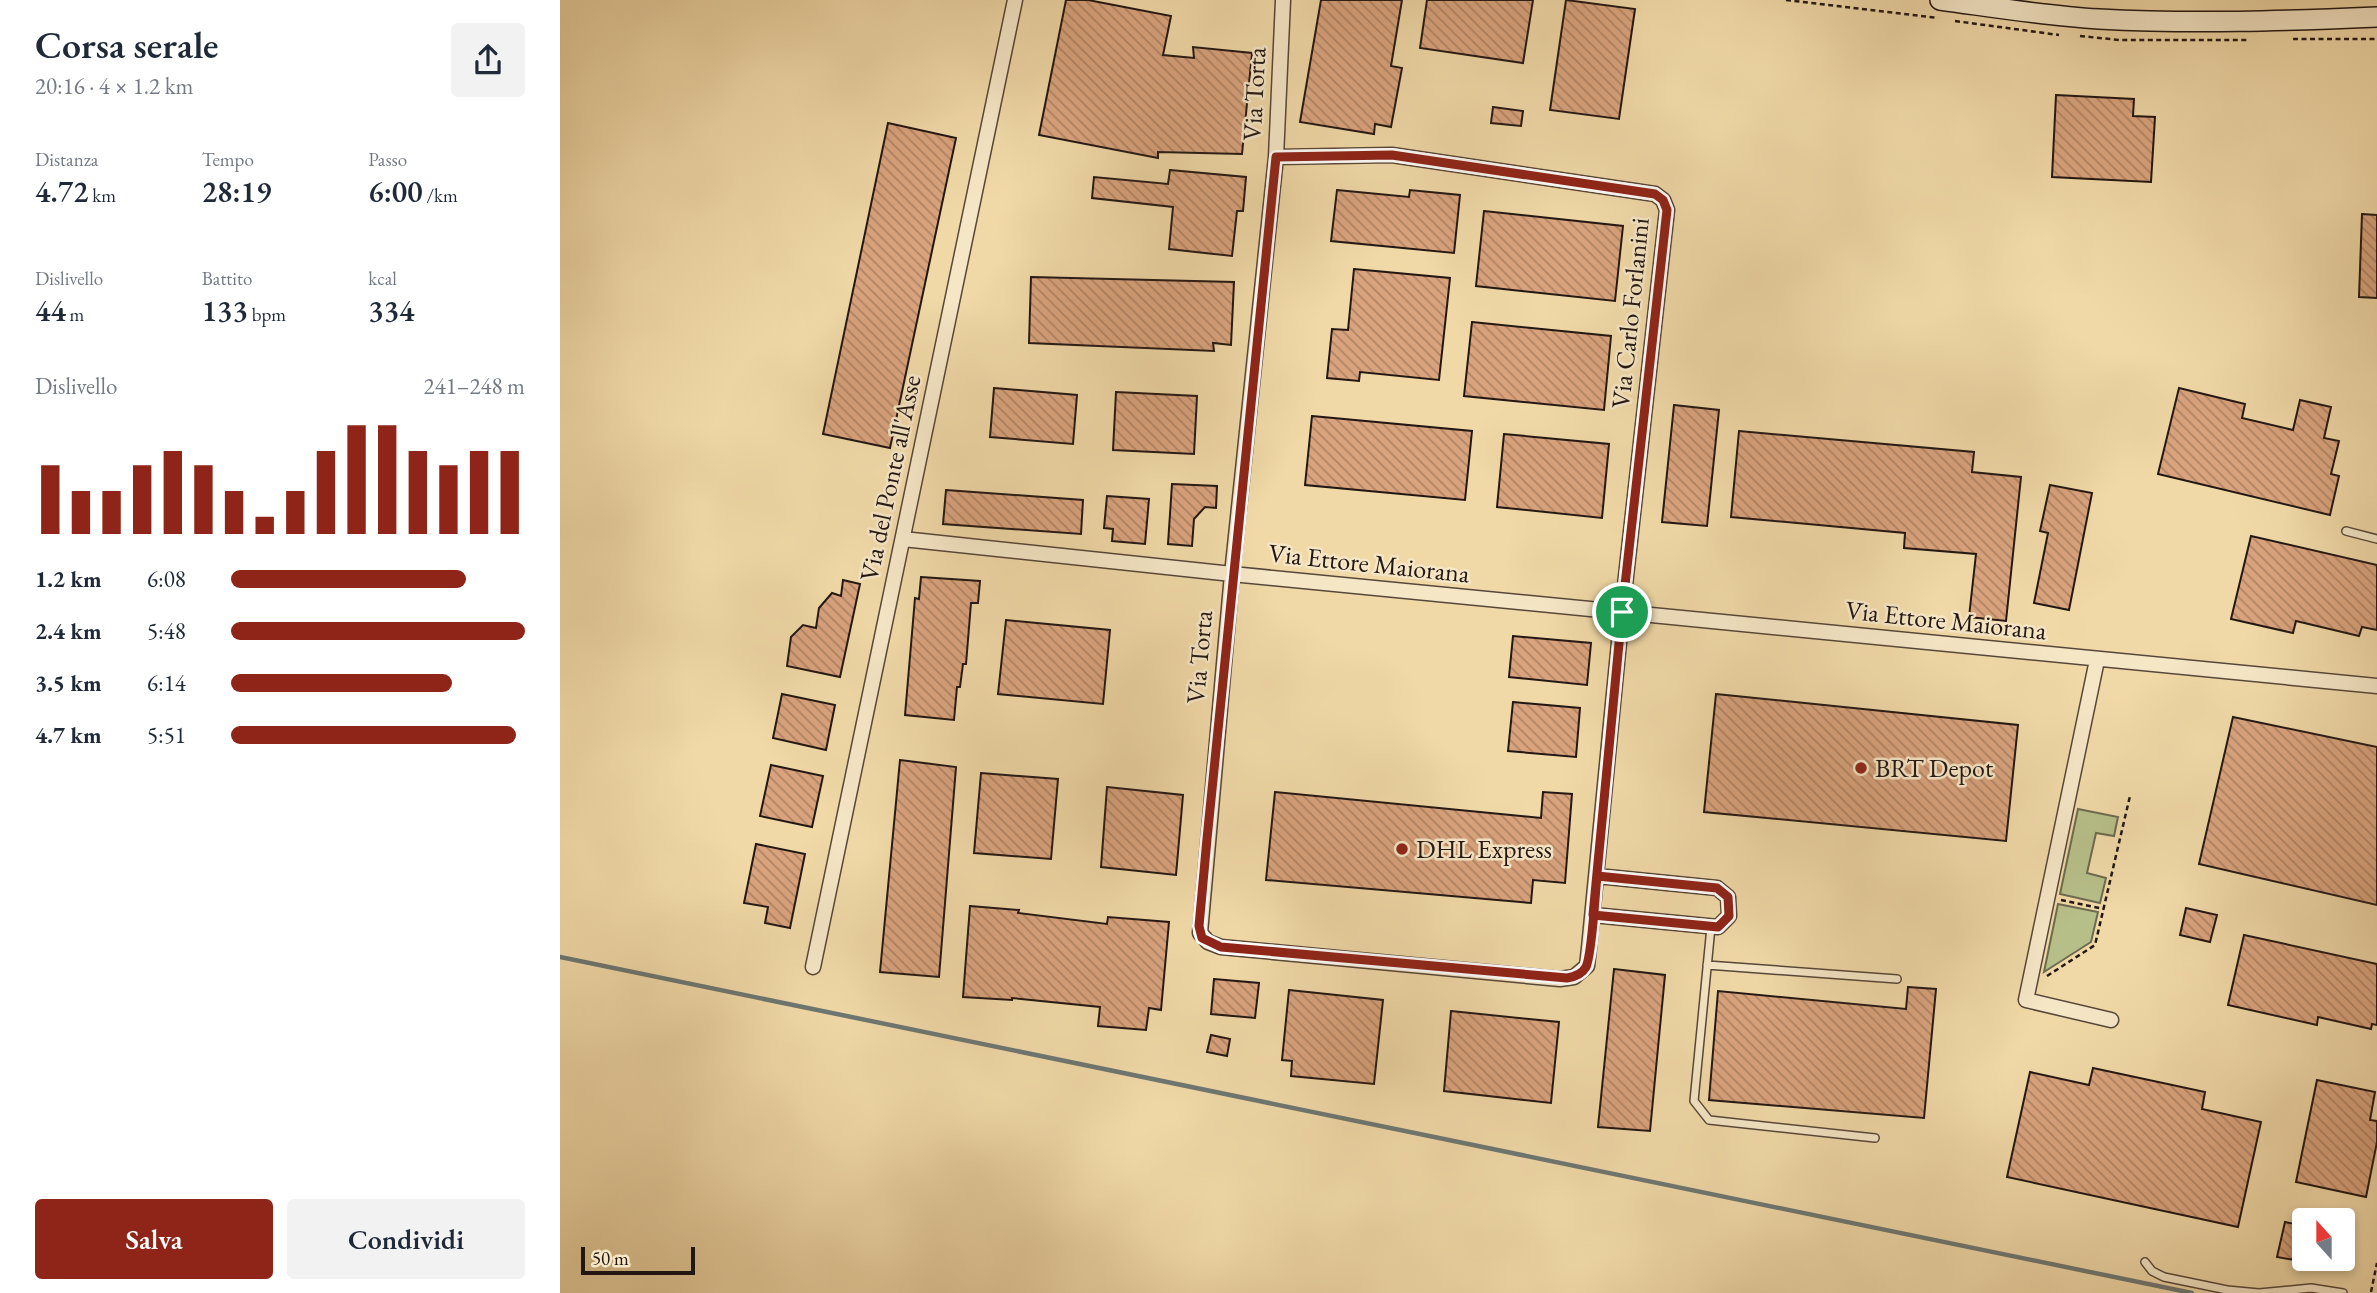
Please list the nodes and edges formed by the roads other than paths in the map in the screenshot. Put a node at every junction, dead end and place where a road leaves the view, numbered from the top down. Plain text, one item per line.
1 (1015, 0) edge
2 (1283, 0) edge
3 (1940, 0) edge
4 (2377, 17) edge
5 (1276, 157) junction
6 (2346, 531) dead end
7 (903, 539) junction
8 (2377, 540) edge
9 (1232, 574) junction
10 (1622, 612) junction
11 (2097, 660) junction
12 (2377, 686) edge
13 (1597, 876) junction
14 (1593, 915) junction
15 (1711, 927) junction
16 (1707, 965) junction
17 (813, 967) dead end
18 (1897, 979) dead end
19 (2111, 1020) dead end
20 (1875, 1138) dead end
21 (2145, 1262) dead end
22 (2343, 1293) edge

1 - 7 street, Via del Ponte all'Asse
2 - 5 street, Via Torta
3 - 4 main road
5 - 9 street, Via Torta
5 - 10 street, Via Carlo Forlanini
6 - 8 lane
7 - 9 street, Via Ettore Maiorana
7 - 17 street, Via del Ponte all'Asse
9 - 10 street, Via Ettore Maiorana
9 - 14 street, Via Torta
10 - 11 street, Via Ettore Maiorana
10 - 13 street
11 - 12 street, Via Ettore Maiorana
11 - 19 street
13 - 14 street
13 - 15 street
14 - 15 street
15 - 16 lane
16 - 18 lane
16 - 20 lane
21 - 22 lane

